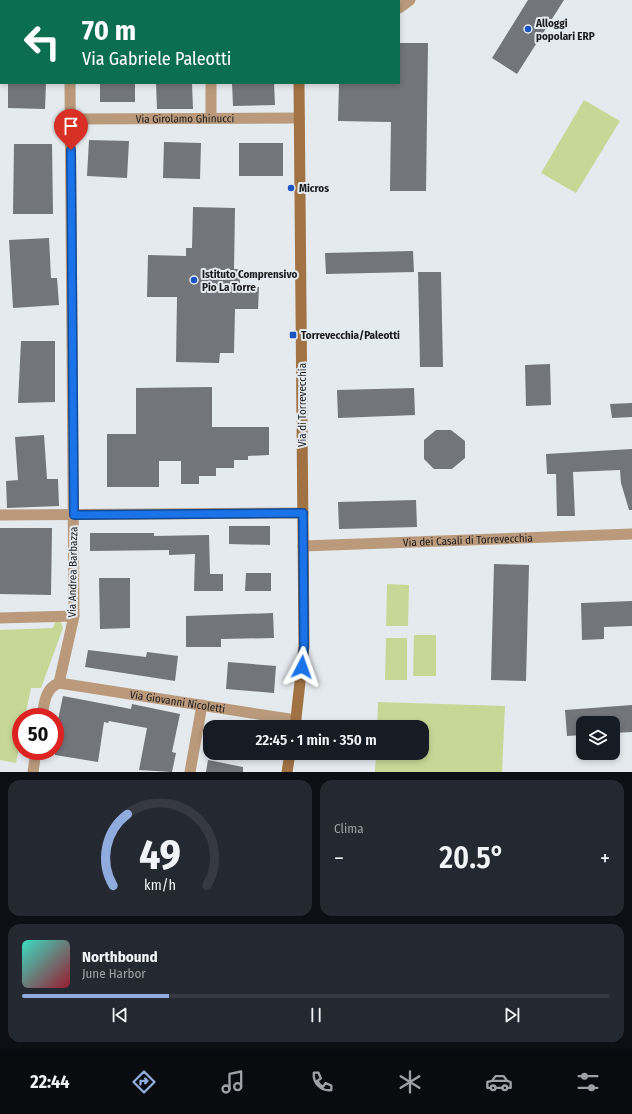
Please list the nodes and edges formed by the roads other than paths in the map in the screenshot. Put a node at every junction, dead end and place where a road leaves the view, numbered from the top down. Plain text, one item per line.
1 (410, 0) edge
2 (400, 7) edge
3 (70, 84) edge
4 (211, 84) edge
5 (299, 84) edge
6 (211, 118) junction
7 (299, 118) junction
8 (70, 119) junction
9 (303, 513) junction
10 (0, 515) edge
11 (74, 515) junction
12 (632, 534) edge
13 (303, 546) junction
14 (74, 616) junction
15 (0, 618) edge
16 (59, 683) junction
17 (202, 705) junction
18 (44, 708) edge
19 (280, 720) edge
20 (296, 720) edge
21 (35, 760) edge
22 (289, 760) edge
23 (33, 772) edge
24 (190, 772) edge
25 (287, 772) edge

1 - 2 street
3 - 8 street, Via Andrea Barbazza
4 - 6 street
5 - 7 main road, Via di Torrevecchia
6 - 7 street, Via Girolamo Ghinucci
6 - 8 street, Via Girolamo Ghinucci
7 - 9 main road, Via di Torrevecchia
8 - 11 street, Via Andrea Barbazza
9 - 11 street
9 - 13 main road, Via di Torrevecchia
10 - 11 street
11 - 14 street, Via Andrea Barbazza
12 - 13 street, Via dei Casali di Torrevecchia
13 - 20 main road, Via di Torrevecchia
14 - 15 street
14 - 16 street, Via Andrea Barbazza
16 - 17 street, Via Giovanni Nicoletti
16 - 18 street, Via Andrea Barbazza
17 - 19 street, Via Giovanni Nicoletti
17 - 24 street
21 - 23 street
22 - 25 main road

